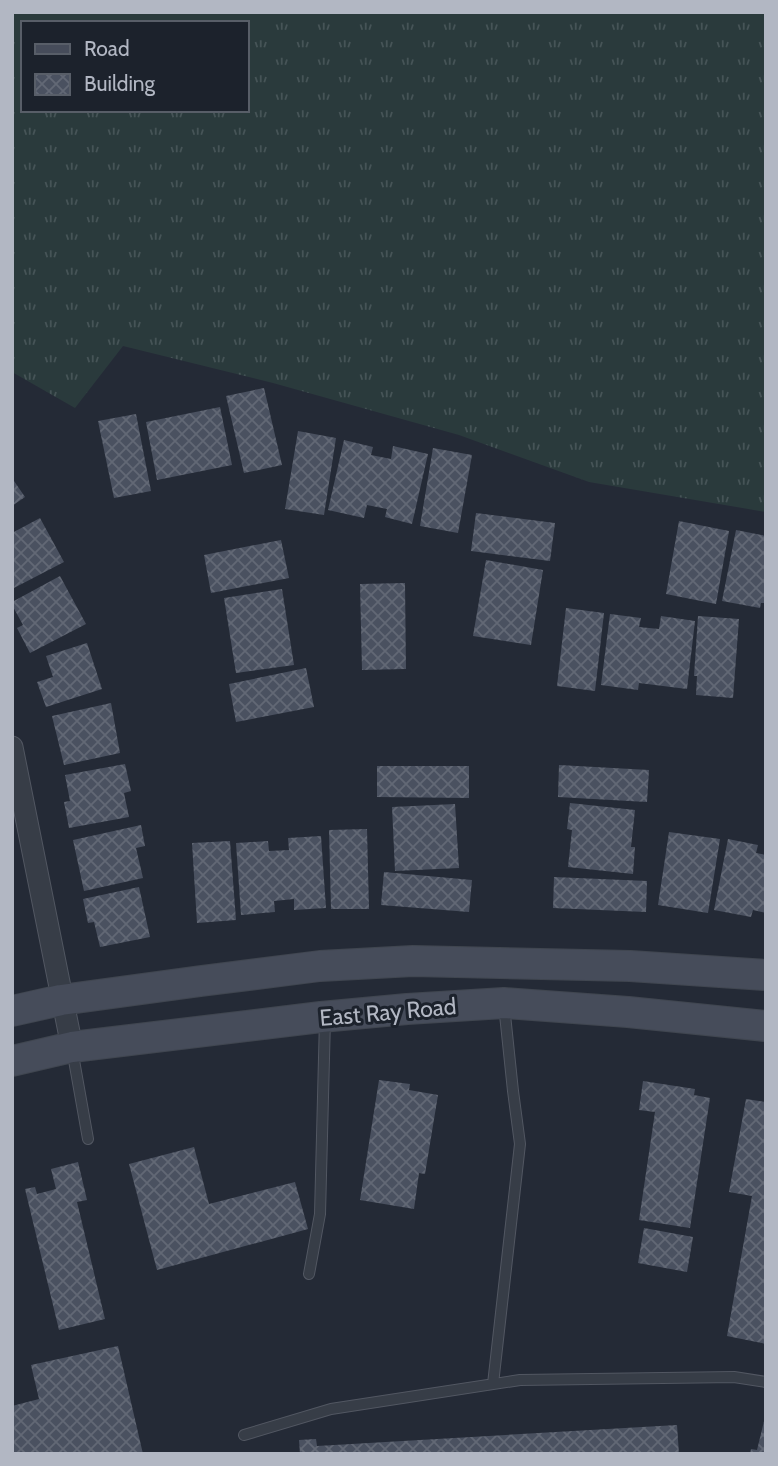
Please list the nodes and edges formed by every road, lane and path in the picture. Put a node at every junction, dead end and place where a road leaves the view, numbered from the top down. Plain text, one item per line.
1 (12, 747) edge
2 (19, 822) edge
3 (766, 975) edge
4 (61, 1000) junction
5 (504, 1003) junction
6 (12, 1011) edge
7 (325, 1016) junction
8 (766, 1026) edge
9 (72, 1047) junction
10 (12, 1061) edge
11 (88, 1139) dead end
12 (309, 1274) dead end
13 (766, 1382) edge
14 (493, 1384) junction
15 (244, 1435) dead end

1 - 2 street
2 - 4 street
3 - 4 main road, East Ray Road
4 - 6 main road, East Ray Road
4 - 9 street
5 - 7 main road, East Ray Road
5 - 8 main road, East Ray Road
5 - 14 lane
7 - 9 main road, East Ray Road
7 - 12 lane
9 - 10 main road, East Ray Road
9 - 11 lane
13 - 14 lane
14 - 15 lane

